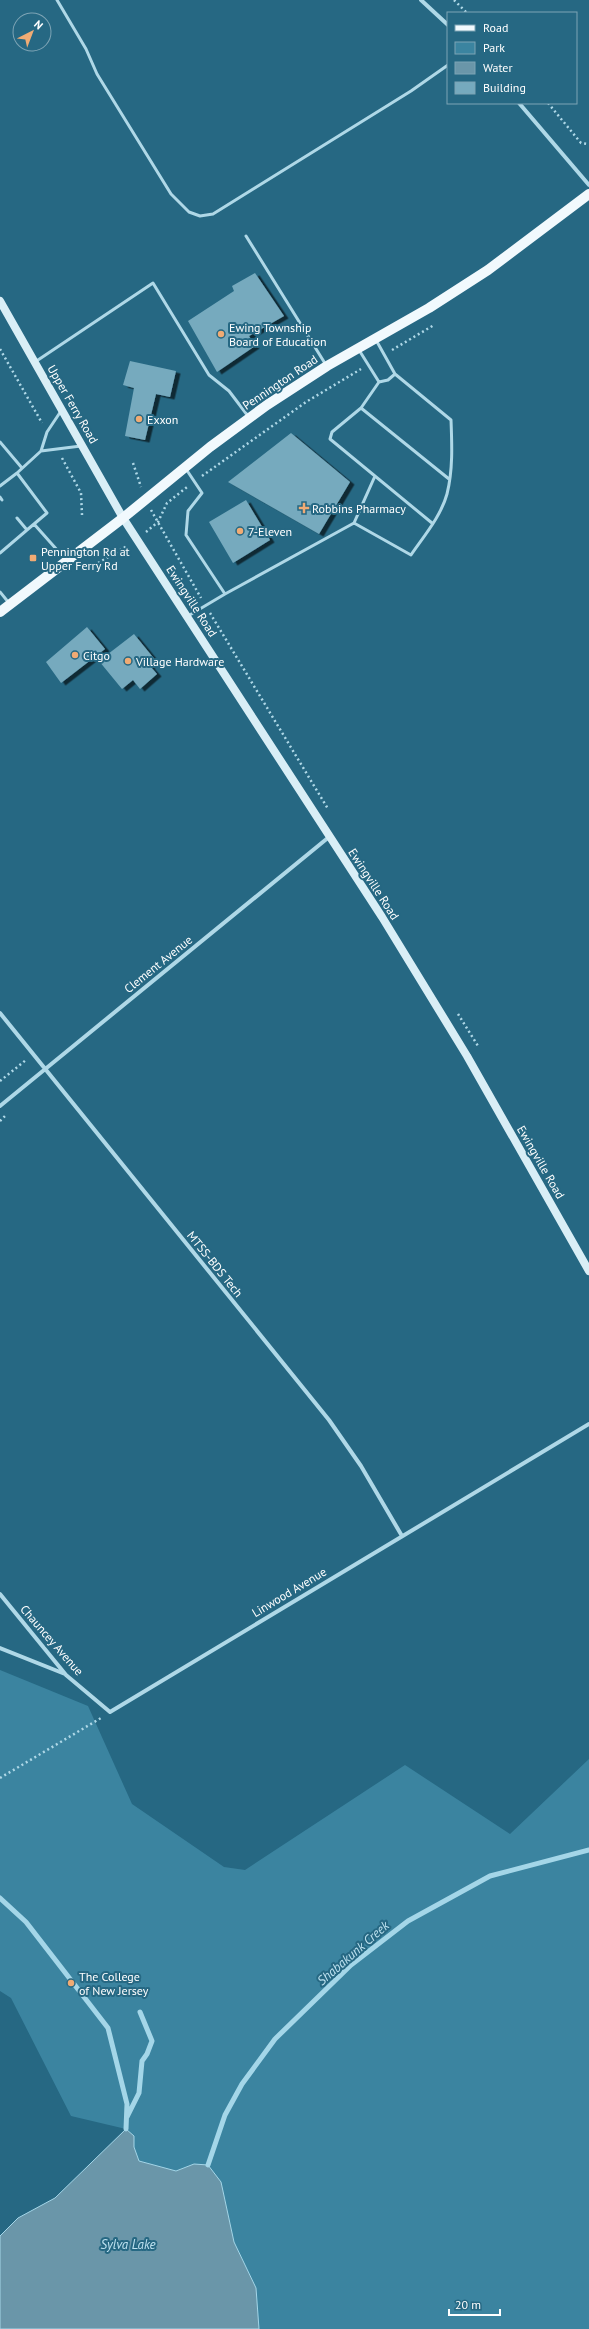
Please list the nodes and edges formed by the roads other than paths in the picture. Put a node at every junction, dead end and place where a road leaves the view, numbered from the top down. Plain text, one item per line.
1 (57, 0) edge
2 (421, 0) edge
3 (447, 24) edge
4 (447, 66) edge
5 (520, 104) edge
6 (589, 185) edge
7 (589, 194) edge
8 (246, 236) dead end
9 (0, 301) edge
10 (375, 338) junction
11 (358, 348) junction
12 (35, 362) junction
13 (327, 366) junction
14 (395, 374) junction
15 (379, 382) junction
16 (361, 408) junction
17 (62, 409) junction
18 (249, 418) junction
19 (0, 442) edge
20 (83, 446) junction
21 (41, 451) junction
22 (22, 468) junction
23 (185, 468) junction
24 (16, 473) junction
25 (375, 476) junction
26 (449, 479) junction
27 (0, 486) edge
28 (17, 518) dead end
29 (123, 518) junction
30 (354, 523) junction
31 (432, 523) junction
32 (34, 524) junction
33 (27, 530) junction
34 (1, 551) edge
35 (67, 561) junction
36 (0, 592) edge
37 (225, 594) junction
38 (10, 605) junction
39 (0, 612) edge
40 (188, 616) junction
41 (329, 837) junction
42 (0, 1013) edge
43 (45, 1069) junction
44 (0, 1106) edge
45 (589, 1272) edge
46 (589, 1424) edge
47 (402, 1536) junction
48 (0, 1594) edge
49 (0, 1648) edge
50 (66, 1675) junction
51 (110, 1712) joint

1 - 4 lane
2 - 3 street
5 - 6 street
7 - 10 main road, Pennington Road
8 - 13 lane
9 - 12 main road, Upper Ferry Road
10 - 11 main road, Pennington Road
10 - 14 lane
11 - 13 main road, Pennington Road
11 - 15 lane
12 - 17 main road, Upper Ferry Road
12 - 18 lane
13 - 18 main road, Pennington Road
14 - 15 lane
14 - 26 lane
15 - 16 lane
16 - 25 lane
16 - 26 lane
17 - 20 main road, Upper Ferry Road
17 - 21 lane
18 - 23 main road, Pennington Road
19 - 22 lane
20 - 21 lane
20 - 29 main road, Upper Ferry Road
21 - 22 lane
22 - 24 lane
23 - 29 main road, Pennington Road
23 - 37 lane
24 - 27 lane
24 - 32 lane
25 - 30 lane
25 - 31 lane
26 - 31 lane
28 - 33 lane
29 - 35 main road, Pennington Road
29 - 40 main road, Ewingville Road
30 - 31 lane
30 - 37 lane
32 - 33 lane
32 - 35 lane
33 - 34 lane
35 - 38 main road, Pennington Road
36 - 38 lane
37 - 40 lane
38 - 39 main road, Pennington Road
40 - 41 main road, Ewingville Road
41 - 43 street, Clement Avenue
41 - 45 main road, Ewingville Road
42 - 43 street, MTSS-BDS Tech
43 - 44 street, Clement Avenue
43 - 47 street, MTSS-BDS Tech
46 - 47 street, Linwood Avenue
47 - 51 street, Linwood Avenue
48 - 50 street, Chauncey Avenue
49 - 50 street
50 - 51 street, Chauncey Avenue

